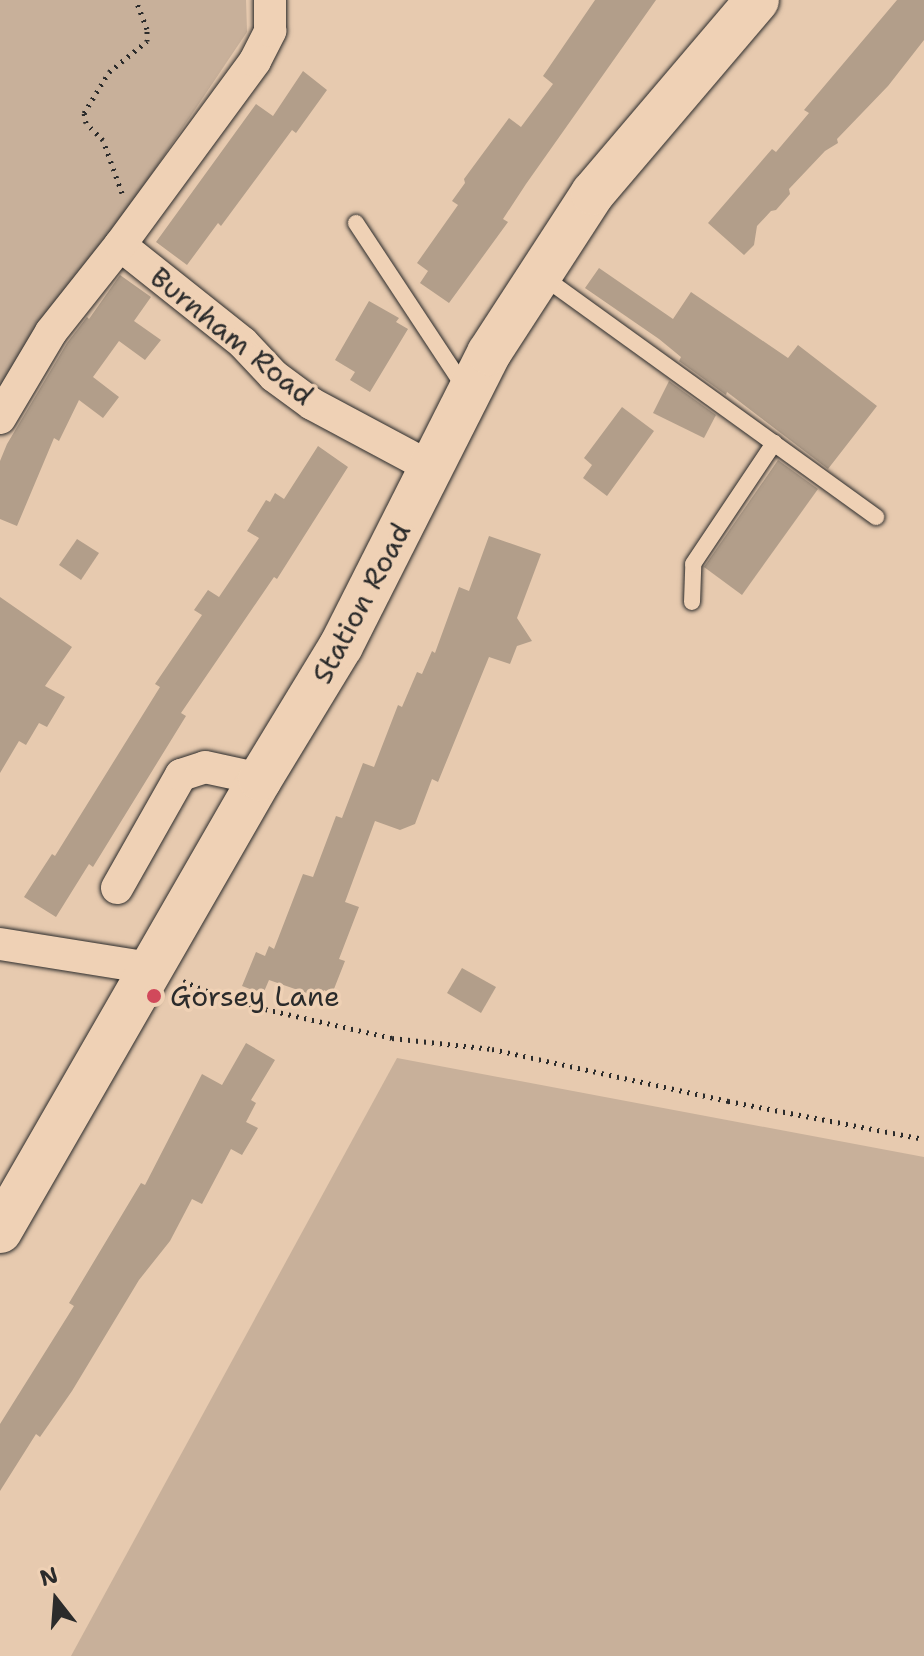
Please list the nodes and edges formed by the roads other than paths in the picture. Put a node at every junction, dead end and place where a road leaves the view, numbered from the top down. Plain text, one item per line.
1 (270, 0) edge
2 (757, 0) edge
3 (356, 223) dead end
4 (120, 245) junction
5 (541, 275) junction
6 (469, 394) junction
7 (0, 418) edge
8 (774, 443) junction
9 (432, 468) junction
10 (876, 517) dead end
11 (692, 602) dead end
12 (260, 779) junction
13 (117, 888) dead end
14 (0, 944) edge
15 (150, 968) junction
16 (0, 1231) edge

1 - 4 street
2 - 5 street, Station Road
3 - 6 lane
4 - 7 street
4 - 9 street, Burnham Road
5 - 6 street, Station Road
5 - 8 lane
6 - 9 street, Station Road
8 - 10 lane
8 - 11 lane
9 - 12 street, Station Road
12 - 13 street
12 - 15 street, Station Road
14 - 15 street
15 - 16 street, Station Road

